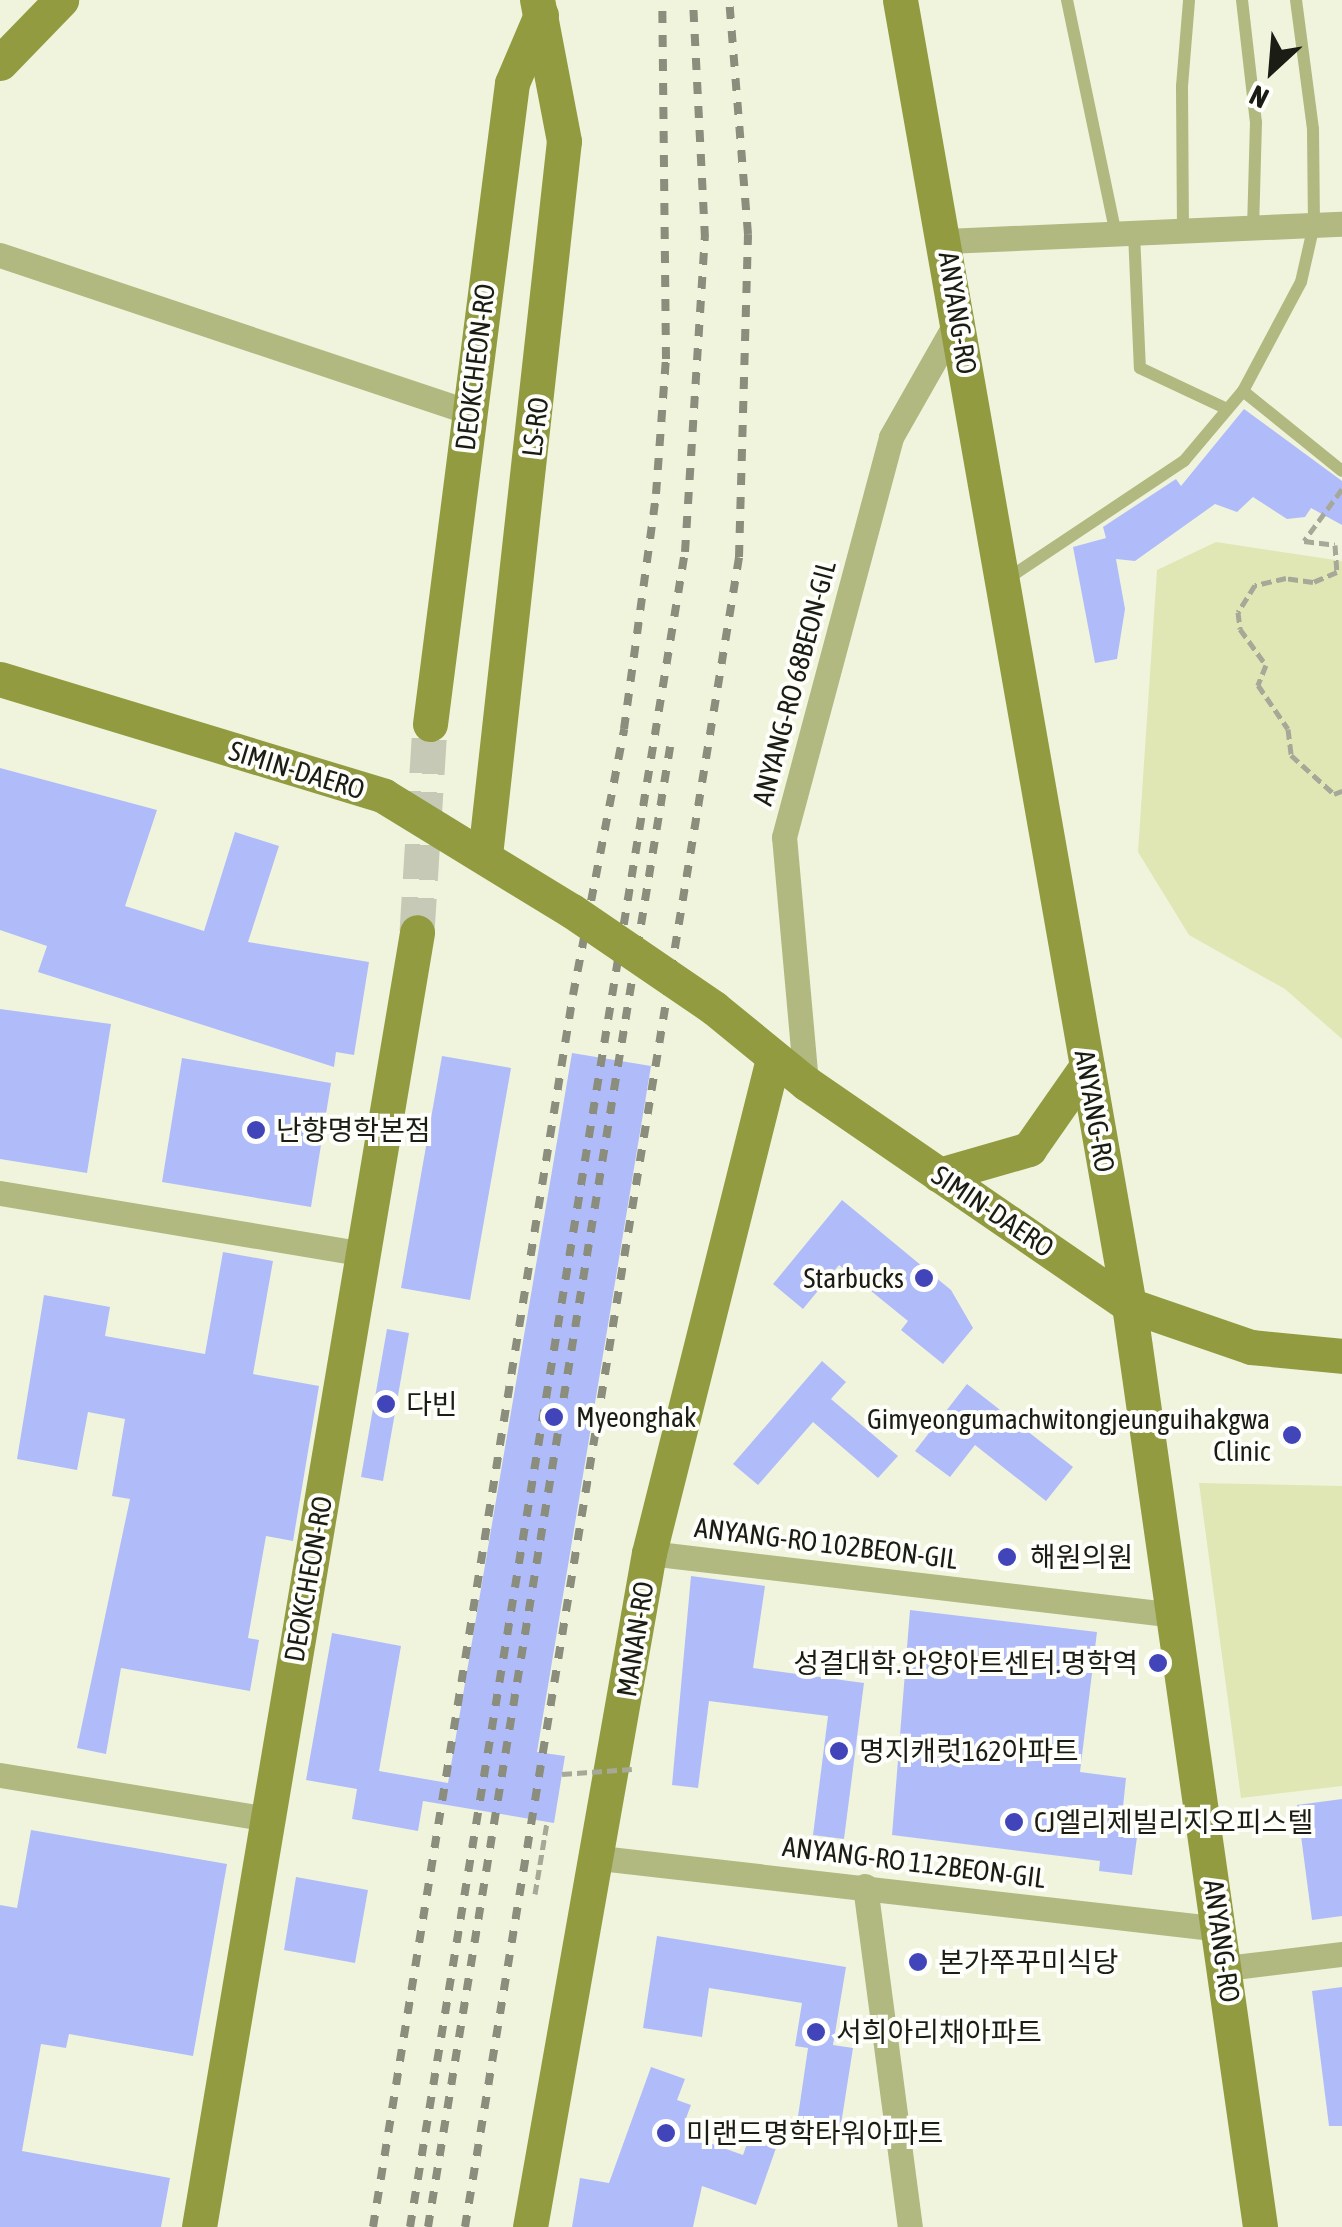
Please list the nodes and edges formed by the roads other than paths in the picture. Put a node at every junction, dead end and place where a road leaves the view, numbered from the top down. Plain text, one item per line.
1 (61, 0) edge
2 (900, 0) edge
3 (1067, 0) edge
4 (1189, 0) edge
5 (1242, 0) edge
6 (1296, 0) edge
7 (539, 8) edge
8 (0, 63) edge
9 (1342, 224) edge
10 (1314, 226) junction
11 (1253, 228) junction
12 (1183, 232) junction
13 (1125, 234) junction
14 (946, 242) junction
15 (0, 255) edge
16 (958, 319) junction
17 (1243, 392) junction
18 (1227, 409) junction
19 (469, 412) junction
20 (1342, 471) edge
21 (1004, 582) junction
22 (0, 678) edge
23 (430, 724) tunnel mouth
24 (485, 855) junction
25 (417, 932) tunnel mouth
26 (773, 1059) junction
27 (1088, 1066) junction
28 (806, 1083) junction
29 (939, 1174) junction
30 (0, 1193) edge
31 (363, 1254) junction
32 (1129, 1305) junction
33 (1342, 1356) edge
34 (649, 1552) junction
35 (1175, 1615) junction
36 (0, 1775) edge
37 (268, 1819) junction
38 (600, 1858) junction
39 (864, 1886) junction
40 (1221, 1929) junction
41 (1342, 1954) edge
42 (1226, 1968) junction
43 (200, 2227) edge
44 (530, 2227) edge
45 (910, 2227) edge
46 (1260, 2227) edge

1 - 8 street
2 - 14 street, ANYANG-RO
3 - 13 lane
4 - 12 lane
5 - 11 lane
6 - 10 lane
7 - 19 street, DEOKCHEON-RO
7 - 24 street, LS-RO
9 - 10 street
10 - 11 street
10 - 17 lane
11 - 12 street
12 - 13 street
13 - 14 street
13 - 18 lane
14 - 16 street, ANYANG-RO
15 - 19 street
16 - 21 street, ANYANG-RO
16 - 28 street, ANYANG-RO 68BEON-GIL
17 - 18 lane
17 - 20 lane
18 - 21 lane
19 - 23 street, DEOKCHEON-RO
21 - 27 street, ANYANG-RO
22 - 24 street, SIMIN-DAERO
24 - 26 street, SIMIN-DAERO, bridge
25 - 31 street, DEOKCHEON-RO
26 - 28 street, SIMIN-DAERO
26 - 34 street, MANAN-RO
27 - 29 street
27 - 32 street, ANYANG-RO
28 - 29 street, SIMIN-DAERO
29 - 32 street, SIMIN-DAERO
30 - 31 street
31 - 37 street, DEOKCHEON-RO
32 - 33 street, SIMIN-DAERO
32 - 35 street, ANYANG-RO
34 - 35 street, ANYANG-RO 102BEON-GIL
34 - 38 street, MANAN-RO
35 - 40 street, ANYANG-RO
36 - 37 street
37 - 43 street, DEOKCHEON-RO
38 - 39 street, ANYANG-RO 112BEON-GIL
38 - 44 street, MANAN-RO
39 - 40 street, ANYANG-RO 112BEON-GIL
39 - 45 street
40 - 42 street, ANYANG-RO
41 - 42 street
42 - 46 street, ANYANG-RO

